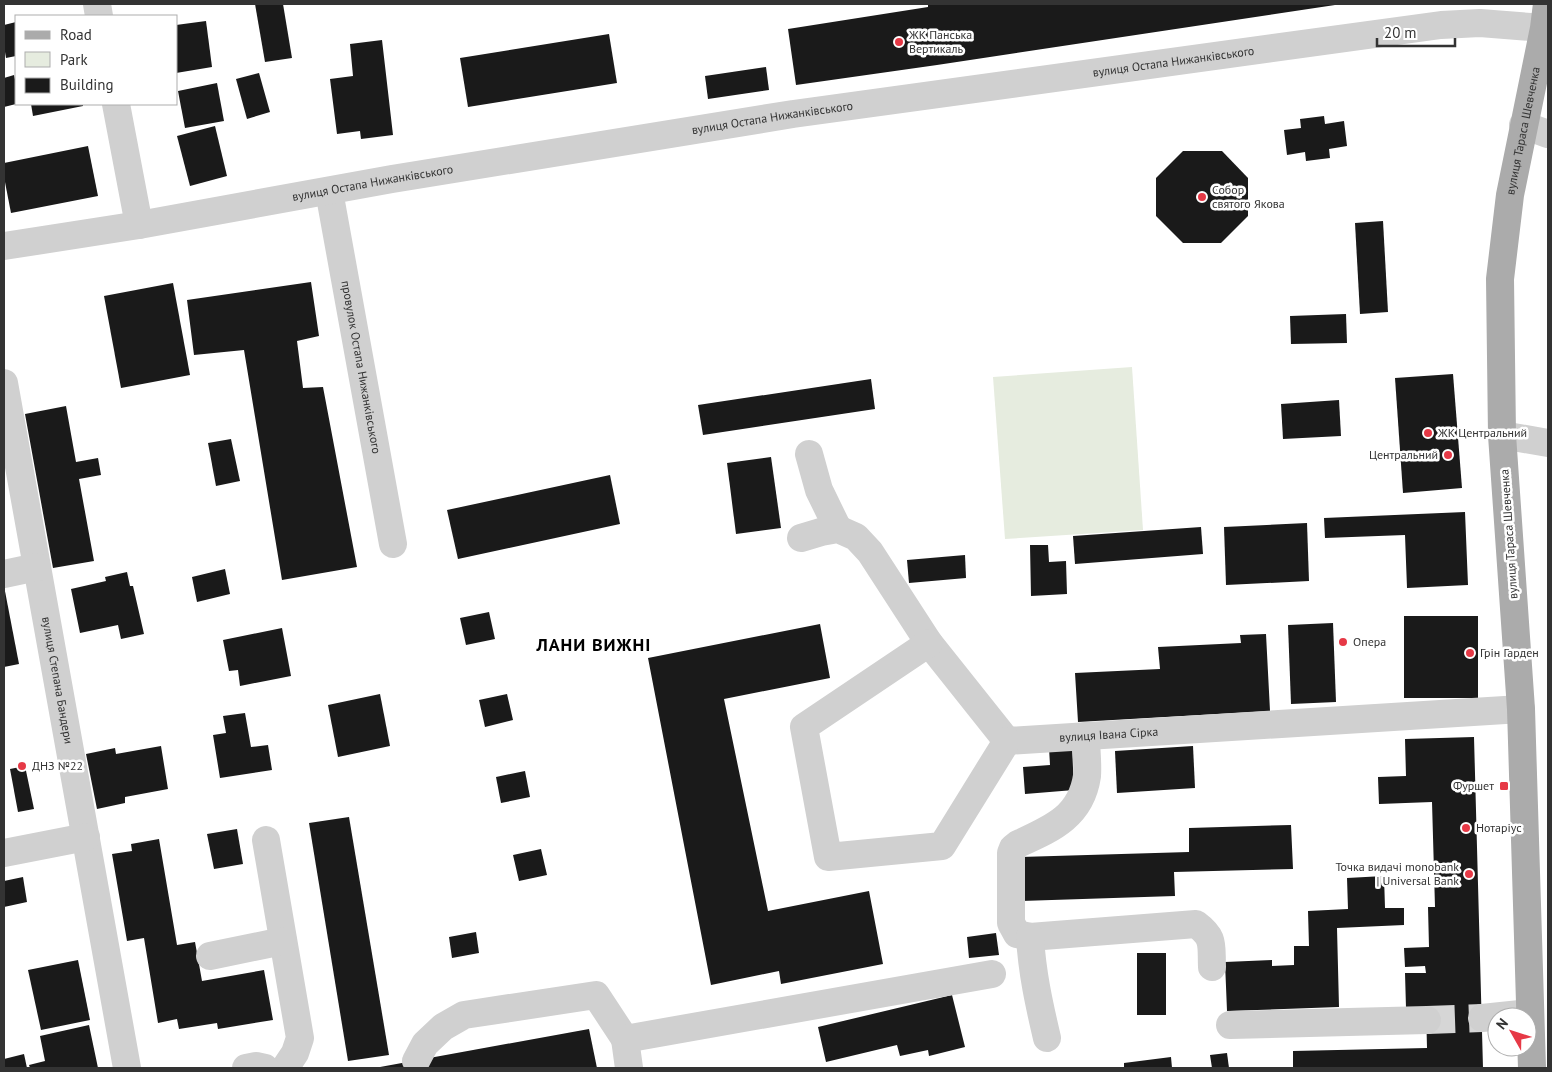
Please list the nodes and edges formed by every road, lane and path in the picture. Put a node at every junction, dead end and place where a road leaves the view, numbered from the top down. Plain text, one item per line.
1 (1545, 16) edge
2 (116, 105) edge
3 (1523, 125) junction
4 (1548, 134) edge
5 (329, 191) junction
6 (138, 225) junction
7 (4, 246) edge
8 (4, 383) edge
9 (1502, 435) junction
10 (1548, 443) edge
11 (809, 454) dead end
12 (838, 529) junction
13 (801, 538) dead end
14 (393, 544) dead end
15 (37, 567) junction
16 (4, 574) edge
17 (929, 642) junction
18 (1521, 709) junction
19 (1086, 736) junction
20 (1007, 741) junction
21 (86, 837) junction
22 (266, 840) dead end
23 (4, 853) edge
24 (1030, 937) junction
25 (284, 941) junction
26 (210, 956) dead end
27 (1212, 967) dead end
28 (992, 974) dead end
29 (1529, 1007) edge
30 (1487, 1017) edge
31 (1482, 1018) tunnel mouth
32 (1427, 1020) tunnel mouth
33 (1230, 1026) dead end
34 (1047, 1038) dead end
35 (624, 1039) junction
36 (416, 1061) dead end
37 (127, 1068) edge
38 (246, 1068) edge
39 (265, 1068) edge
40 (285, 1068) edge
41 (629, 1068) edge

1 - 3 main road, вулиця Тараса Шевченка
1 - 5 street, вулиця Остапа Нижанківського
2 - 6 street
3 - 4 street
3 - 9 main road, вулиця Тараса Шевченка
5 - 6 street, вулиця Остапа Нижанківського
5 - 14 street, провулок Остапа Нижанківського
6 - 7 street, вулиця Остапа Нижанківського
8 - 15 street, вулиця Степана Бандери
9 - 10 street
9 - 18 main road, вулиця Тараса Шевченка
11 - 12 street
12 - 13 street
12 - 17 street
15 - 16 street
15 - 21 street, вулиця Степана Бандери
17 - 20 street
17 - 20 street
18 - 19 street, вулиця Івана Сірка
18 - 29 main road, вулиця Тараса Шевченка
19 - 20 street, вулиця Івана Сірка
19 - 24 street
21 - 23 street
21 - 37 street, вулиця Степана Бандери
22 - 25 street
24 - 27 street
24 - 34 street
25 - 26 street
25 - 40 street
28 - 35 street
30 - 31 street
32 - 33 street
35 - 36 street
35 - 41 street
38 - 39 street

